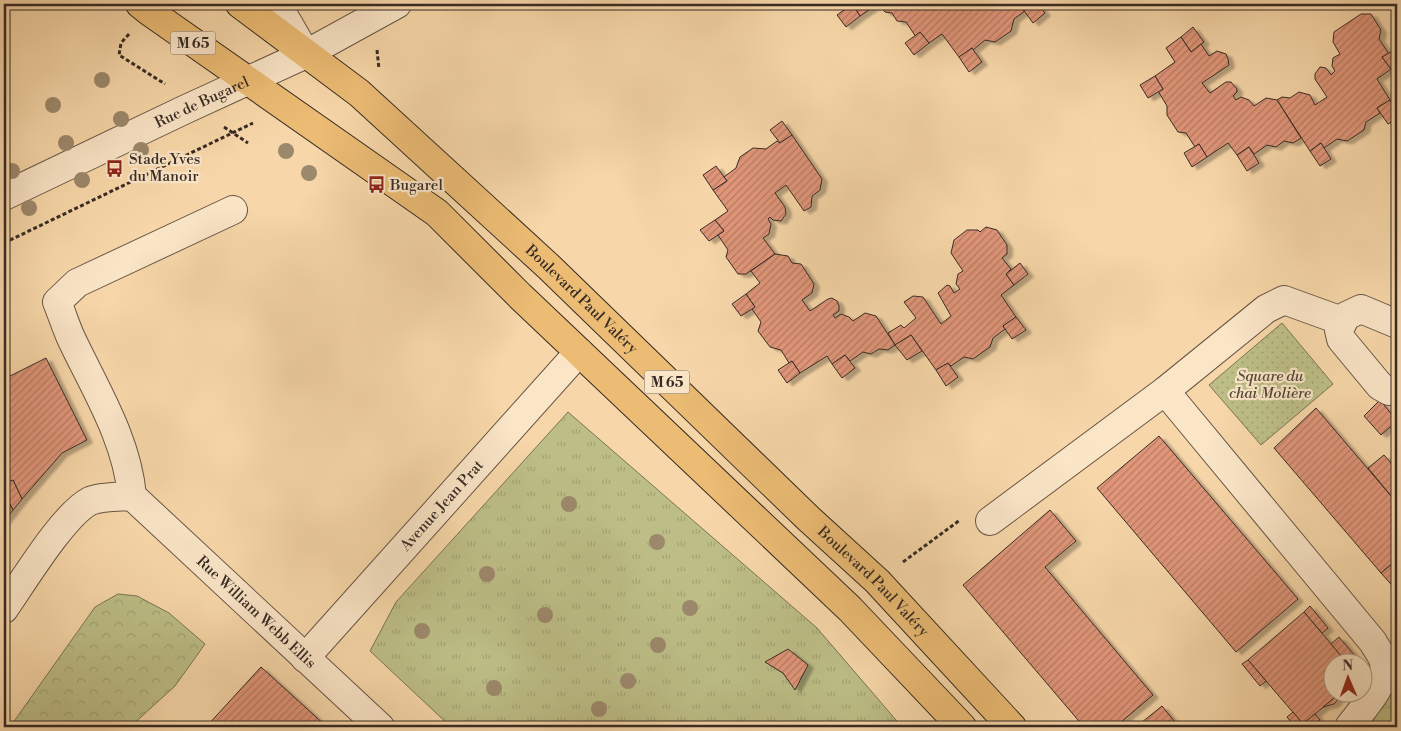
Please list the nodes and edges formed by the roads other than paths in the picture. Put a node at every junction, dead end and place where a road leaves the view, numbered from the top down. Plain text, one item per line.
1 (140, 4) edge
2 (277, 4) edge
3 (397, 4) edge
4 (227, 5) edge
5 (306, 54) junction
6 (246, 81) junction
7 (4, 196) edge
8 (232, 210) dead end
9 (1342, 322) junction
10 (1397, 324) edge
11 (579, 352) junction
12 (1397, 390) edge
13 (1165, 391) junction
14 (132, 496) junction
15 (990, 521) dead end
16 (4, 609) edge
17 (305, 658) junction
18 (380, 727) edge
19 (962, 727) edge
20 (1012, 727) edge
21 (1349, 727) edge

1 - 6 main road, M 65
2 - 5 street, Boulevard Paul Valéry
3 - 5 street, Rue de Bugarel
4 - 5 main road, M 65
5 - 6 street, Rue de Bugarel
5 - 20 main road, Boulevard Paul Valéry / M 65
6 - 7 street, Rue de Bugarel
6 - 11 main road, M 65
8 - 14 street
9 - 10 street
9 - 12 street
9 - 13 street
11 - 17 street, Avenue Jean Prat
11 - 19 main road, M 65
13 - 15 street
13 - 21 street
14 - 16 street
14 - 17 street, Rue William Webb Ellis
17 - 18 street, Rue William Webb Ellis

